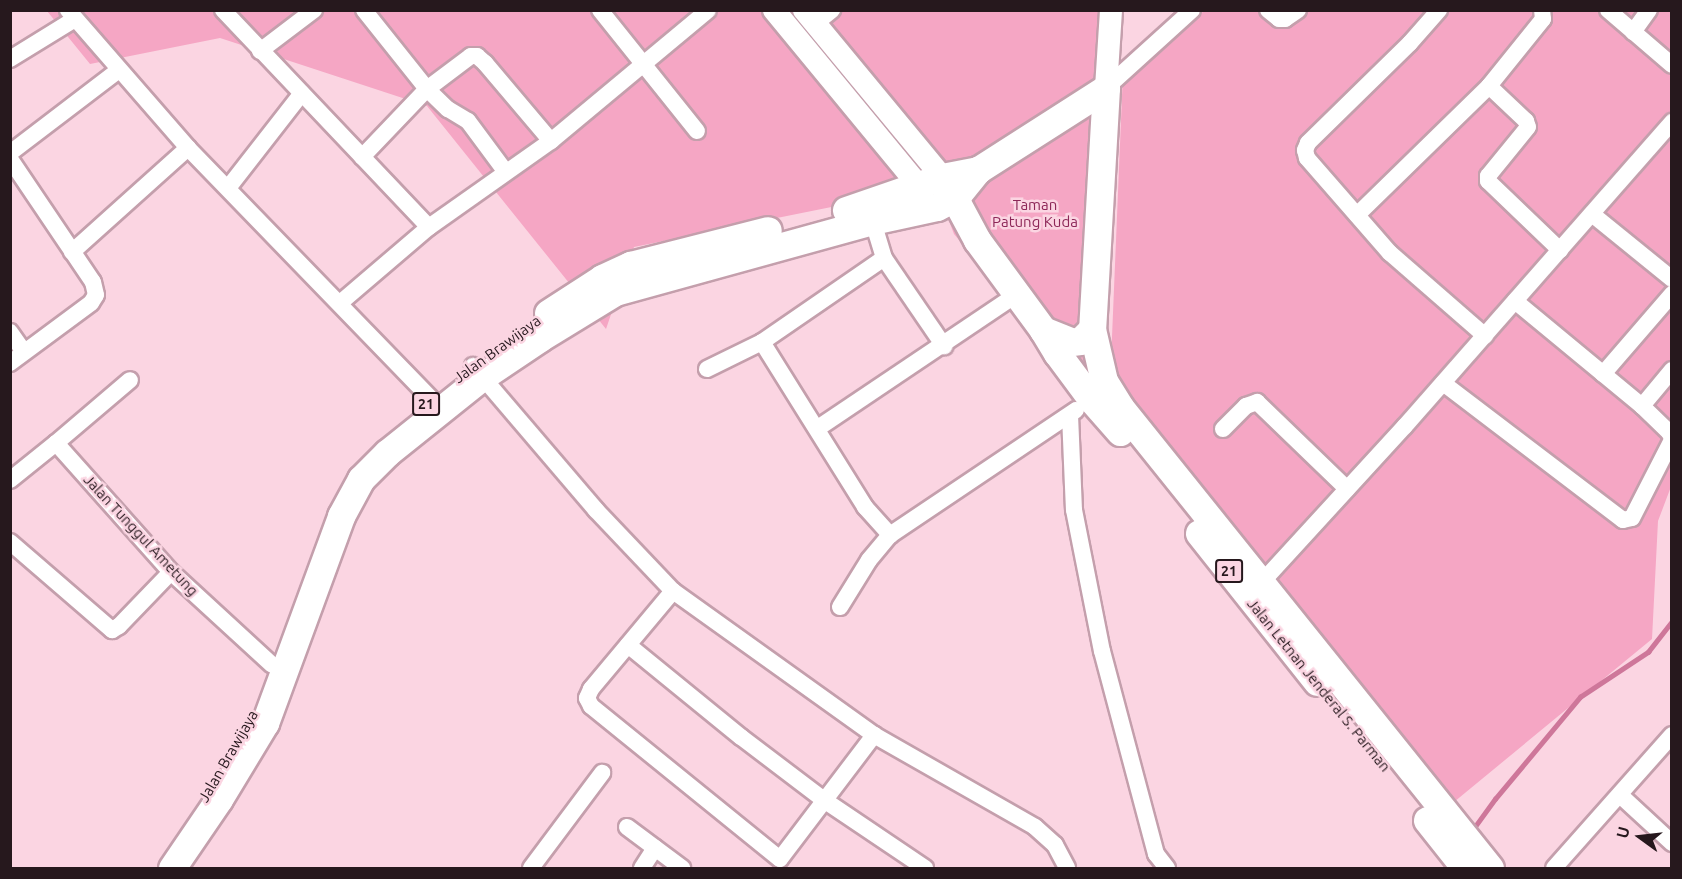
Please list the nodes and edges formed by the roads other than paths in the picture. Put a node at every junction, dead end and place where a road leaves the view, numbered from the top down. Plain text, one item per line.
1 (223, 10) edge
2 (314, 10) edge
3 (364, 10) edge
4 (600, 10) edge
5 (708, 10) edge
6 (774, 10) edge
7 (1111, 10) edge
8 (1192, 10) edge
9 (1268, 10) edge
10 (1298, 10) edge
11 (1439, 10) edge
12 (1542, 10) edge
13 (1608, 10) edge
14 (1649, 10) edge
15 (71, 15) edge
16 (817, 15) edge
17 (1633, 32) junction
18 (260, 51) junction
19 (10, 59) edge
20 (643, 65) junction
21 (1671, 65) edge
22 (118, 70) junction
23 (1489, 86) junction
24 (1107, 88) junction
25 (427, 89) junction
26 (302, 93) junction
27 (1671, 122) edge
28 (697, 131) dead end
29 (551, 141) junction
30 (188, 148) junction
31 (10, 153) edge
32 (362, 157) junction
33 (10, 159) edge
34 (505, 171) junction
35 (228, 188) junction
36 (939, 192) junction
37 (870, 213) junction
38 (1592, 214) junction
39 (1357, 215) junction
40 (429, 227) junction
41 (1560, 250) junction
42 (72, 252) junction
43 (884, 258) junction
44 (1671, 279) edge
45 (1671, 294) edge
46 (1016, 295) junction
47 (1515, 301) junction
48 (340, 303) junction
49 (1092, 328) junction
50 (1043, 330) junction
51 (10, 332) edge
52 (1485, 336) junction
53 (762, 342) junction
54 (944, 346) junction
55 (24, 352) junction
56 (10, 363) edge
57 (707, 369) dead end
58 (1671, 370) edge
59 (477, 371) junction
60 (1603, 374) junction
61 (130, 380) dead end
62 (1443, 383) junction
63 (431, 399) junction
64 (1641, 406) junction
65 (1081, 407) junction
66 (818, 428) junction
67 (1223, 429) dead end
68 (1671, 439) edge
69 (56, 443) junction
70 (10, 480) edge
71 (1347, 489) junction
72 (890, 535) junction
73 (10, 542) edge
74 (171, 572) junction
75 (1262, 582) junction
76 (673, 591) junction
77 (840, 607) dead end
78 (628, 645) junction
79 (272, 665) junction
80 (874, 735) junction
81 (1671, 735) edge
82 (602, 773) dead end
83 (1620, 795) junction
84 (824, 800) junction
85 (1426, 804) junction
86 (627, 827) dead end
87 (1671, 843) edge
88 (655, 848) junction
89 (784, 864) edge
90 (1165, 865) edge
91 (157, 868) edge
92 (172, 868) edge
93 (531, 868) edge
94 (642, 868) edge
95 (682, 868) edge
96 (925, 868) edge
97 (1067, 868) edge
98 (1465, 868) edge
99 (1490, 868) edge
100 (1554, 868) edge

1 - 18 street
2 - 18 street
3 - 25 street
4 - 20 street
5 - 20 street
6 - 36 main road
7 - 24 main road
8 - 24 street
9 - 10 street
11 - 39 street
12 - 23 street
13 - 17 street
14 - 17 street
15 - 19 street
15 - 22 street
16 - 36 main road
17 - 21 street
18 - 26 street
20 - 28 street
20 - 29 street
22 - 30 street
22 - 31 street
23 - 39 street
23 - 41 street
24 - 36 highway, 21
24 - 49 highway, 21
25 - 29 street
25 - 32 street
25 - 34 street
26 - 32 street
26 - 35 street
27 - 38 street
29 - 34 street
30 - 35 street
30 - 42 street
32 - 40 street
33 - 42 street
34 - 40 street
35 - 48 street
36 - 37 highway, Jalan Brawijaya / 21
36 - 46 highway, 21
37 - 43 street
37 - 59 highway, Jalan Brawijaya / 21
38 - 41 street
38 - 44 street
39 - 52 street
40 - 48 street
41 - 47 street
42 - 55 street
43 - 53 street
43 - 54 street
45 - 60 street
46 - 50 highway, 21
46 - 54 street
47 - 52 street
47 - 60 street
48 - 63 street
49 - 50 highway
49 - 75 highway, Jalan Letnan Jenderal S. Parman / 21
50 - 65 highway, Jalan Letnan Jenderal S. Parman / 21
51 - 55 street
52 - 62 street
53 - 57 street
53 - 66 street
54 - 66 street
55 - 56 street
58 - 64 street
59 - 63 highway, Jalan Brawijaya / 21
59 - 76 street
59 - 92 highway, Jalan Brawijaya / 21
60 - 64 street
61 - 69 street
62 - 68 street
62 - 71 street
63 - 79 highway, Jalan Brawijaya / 21
64 - 68 street
65 - 72 street
65 - 85 highway, Jalan Letnan Jenderal S. Parman / 21
65 - 90 street
66 - 72 street
67 - 71 street
69 - 70 street
69 - 74 street, Jalan Tunggul Ametung
71 - 75 street
72 - 77 street
73 - 74 street
74 - 79 street, Jalan Tunggul Ametung
75 - 85 highway, Jalan Letnan Jenderal S. Parman / 21
76 - 78 street
76 - 80 street
78 - 84 street
78 - 89 street
79 - 91 highway, Jalan Brawijaya / 21
80 - 84 street
80 - 97 street
81 - 83 street
82 - 93 street
83 - 87 street
83 - 100 street
84 - 89 street
84 - 96 street
85 - 98 highway, Jalan Letnan Jenderal S. Parman / 21
85 - 99 highway, Jalan Letnan Jenderal S. Parman / 21
86 - 88 street
88 - 94 street
88 - 95 street

